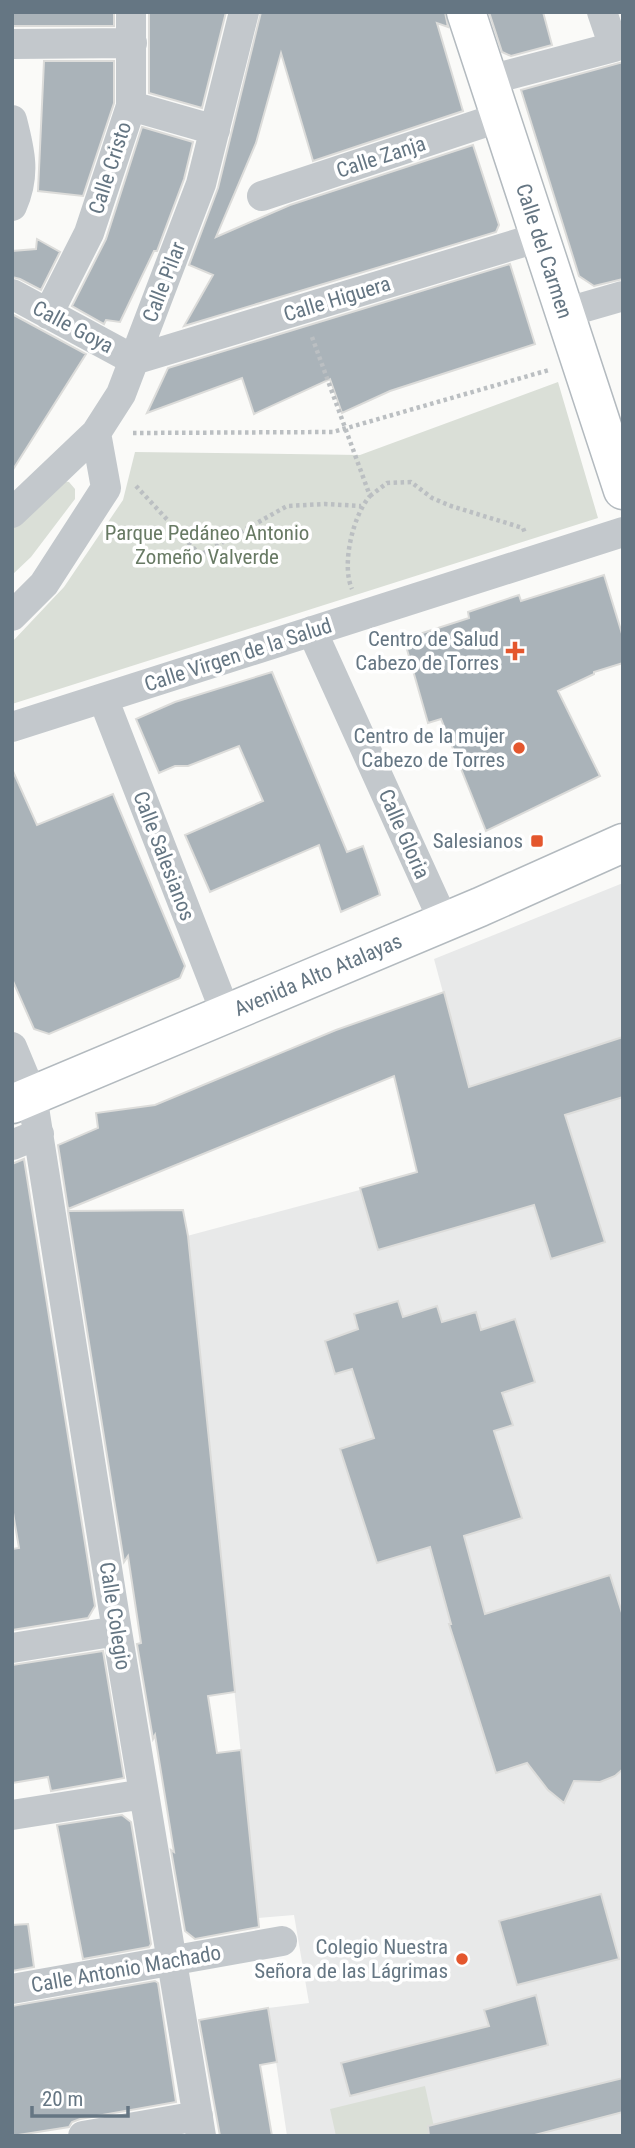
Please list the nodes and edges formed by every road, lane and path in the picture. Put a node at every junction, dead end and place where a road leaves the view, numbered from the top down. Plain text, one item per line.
1 (131, 12) edge
2 (244, 12) edge
3 (466, 12) edge
4 (602, 12) edge
5 (132, 43) junction
6 (12, 44) edge
7 (489, 80) junction
8 (131, 106) junction
9 (501, 117) junction
10 (12, 120) edge
11 (215, 130) junction
12 (262, 196) dead end
13 (12, 206) edge
14 (540, 237) junction
15 (12, 294) edge
16 (623, 296) edge
17 (302, 309) junction
18 (565, 313) junction
19 (48, 314) junction
20 (134, 360) junction
21 (580, 360) junction
22 (346, 429) junction
23 (96, 433) junction
24 (106, 481) junction
25 (623, 490) edge
26 (370, 496) junction
27 (361, 506) junction
28 (12, 513) edge
29 (623, 532) edge
30 (534, 560) junction
31 (364, 615) junction
32 (12, 616) edge
33 (312, 631) junction
34 (103, 698) junction
35 (12, 727) edge
36 (623, 843) edge
37 (444, 922) junction
38 (226, 1014) junction
39 (12, 1047) edge
40 (22, 1100) edge
41 (25, 1140) edge
42 (117, 1631) junction
43 (12, 1648) edge
44 (144, 1794) junction
45 (12, 1815) edge
46 (282, 1941) dead end
47 (172, 1962) junction
48 (12, 1989) edge
49 (199, 2126) edge
50 (83, 2136) edge

1 - 5 street, Calle Cristo
2 - 11 street, Calle Pilar
3 - 7 main road, Calle del Carmen
4 - 7 street
5 - 6 street
5 - 8 street, Calle Cristo
7 - 9 main road, Calle del Carmen
8 - 11 street
8 - 19 street, Calle Cristo
9 - 12 street, Calle Zanja
9 - 14 main road, Calle del Carmen
10 - 13 street
11 - 20 street, Calle Pilar
14 - 17 street, Calle Higuera
14 - 18 main road, Calle del Carmen
15 - 19 street, Calle Goya
16 - 18 street
17 - 20 street, Calle Higuera
17 - 22 path
18 - 21 main road, Calle del Carmen
19 - 20 street, Calle Goya
20 - 23 street, Calle Pilar
21 - 22 path
21 - 25 main road, Calle del Carmen
22 - 23 path
22 - 26 path
23 - 24 street
23 - 28 street, Calle Pilar
24 - 27 path
24 - 32 street
26 - 27 path
26 - 30 path
27 - 31 path
29 - 30 street, Calle Virgen de la Salud
30 - 31 street, Calle Virgen de la Salud
31 - 33 street, Calle Virgen de la Salud
33 - 34 street, Calle Virgen de la Salud
33 - 37 street, Calle Gloria
34 - 35 street, Calle Virgen de la Salud
34 - 38 street, Calle Salesianos
36 - 37 main road, Avenida Alto Atalayas
37 - 38 main road, Avenida Alto Atalayas
38 - 40 main road, Avenida Alto Atalayas
39 - 40 street, Calle Colegio
40 - 41 street, Calle Colegio
41 - 42 street, Calle Colegio
42 - 43 street
42 - 44 street, Calle Colegio
44 - 45 street
44 - 47 street, Calle Colegio
46 - 47 street, Calle Antonio Machado
47 - 48 street, Calle Antonio Machado
47 - 49 street, Calle Colegio
49 - 50 street

